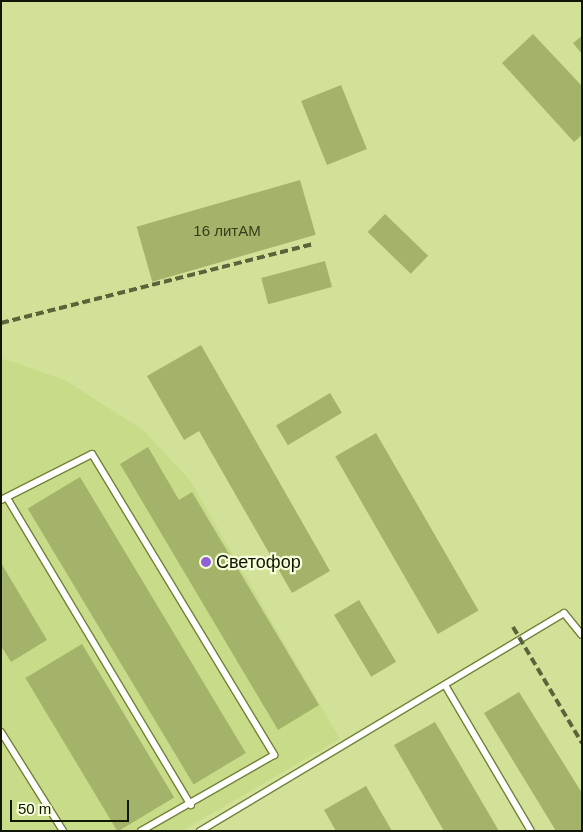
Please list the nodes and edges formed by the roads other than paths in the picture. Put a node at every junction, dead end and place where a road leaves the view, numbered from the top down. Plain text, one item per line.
1 (4, 499) edge
2 (582, 635) edge
3 (445, 686) junction
4 (1, 732) edge
5 (191, 805) junction
6 (63, 831) edge
7 (141, 831) edge
8 (200, 831) edge
9 (531, 831) edge

1 - 5 lane
1 - 5 lane
2 - 3 lane
3 - 8 lane
3 - 9 lane
4 - 6 lane
5 - 7 lane

